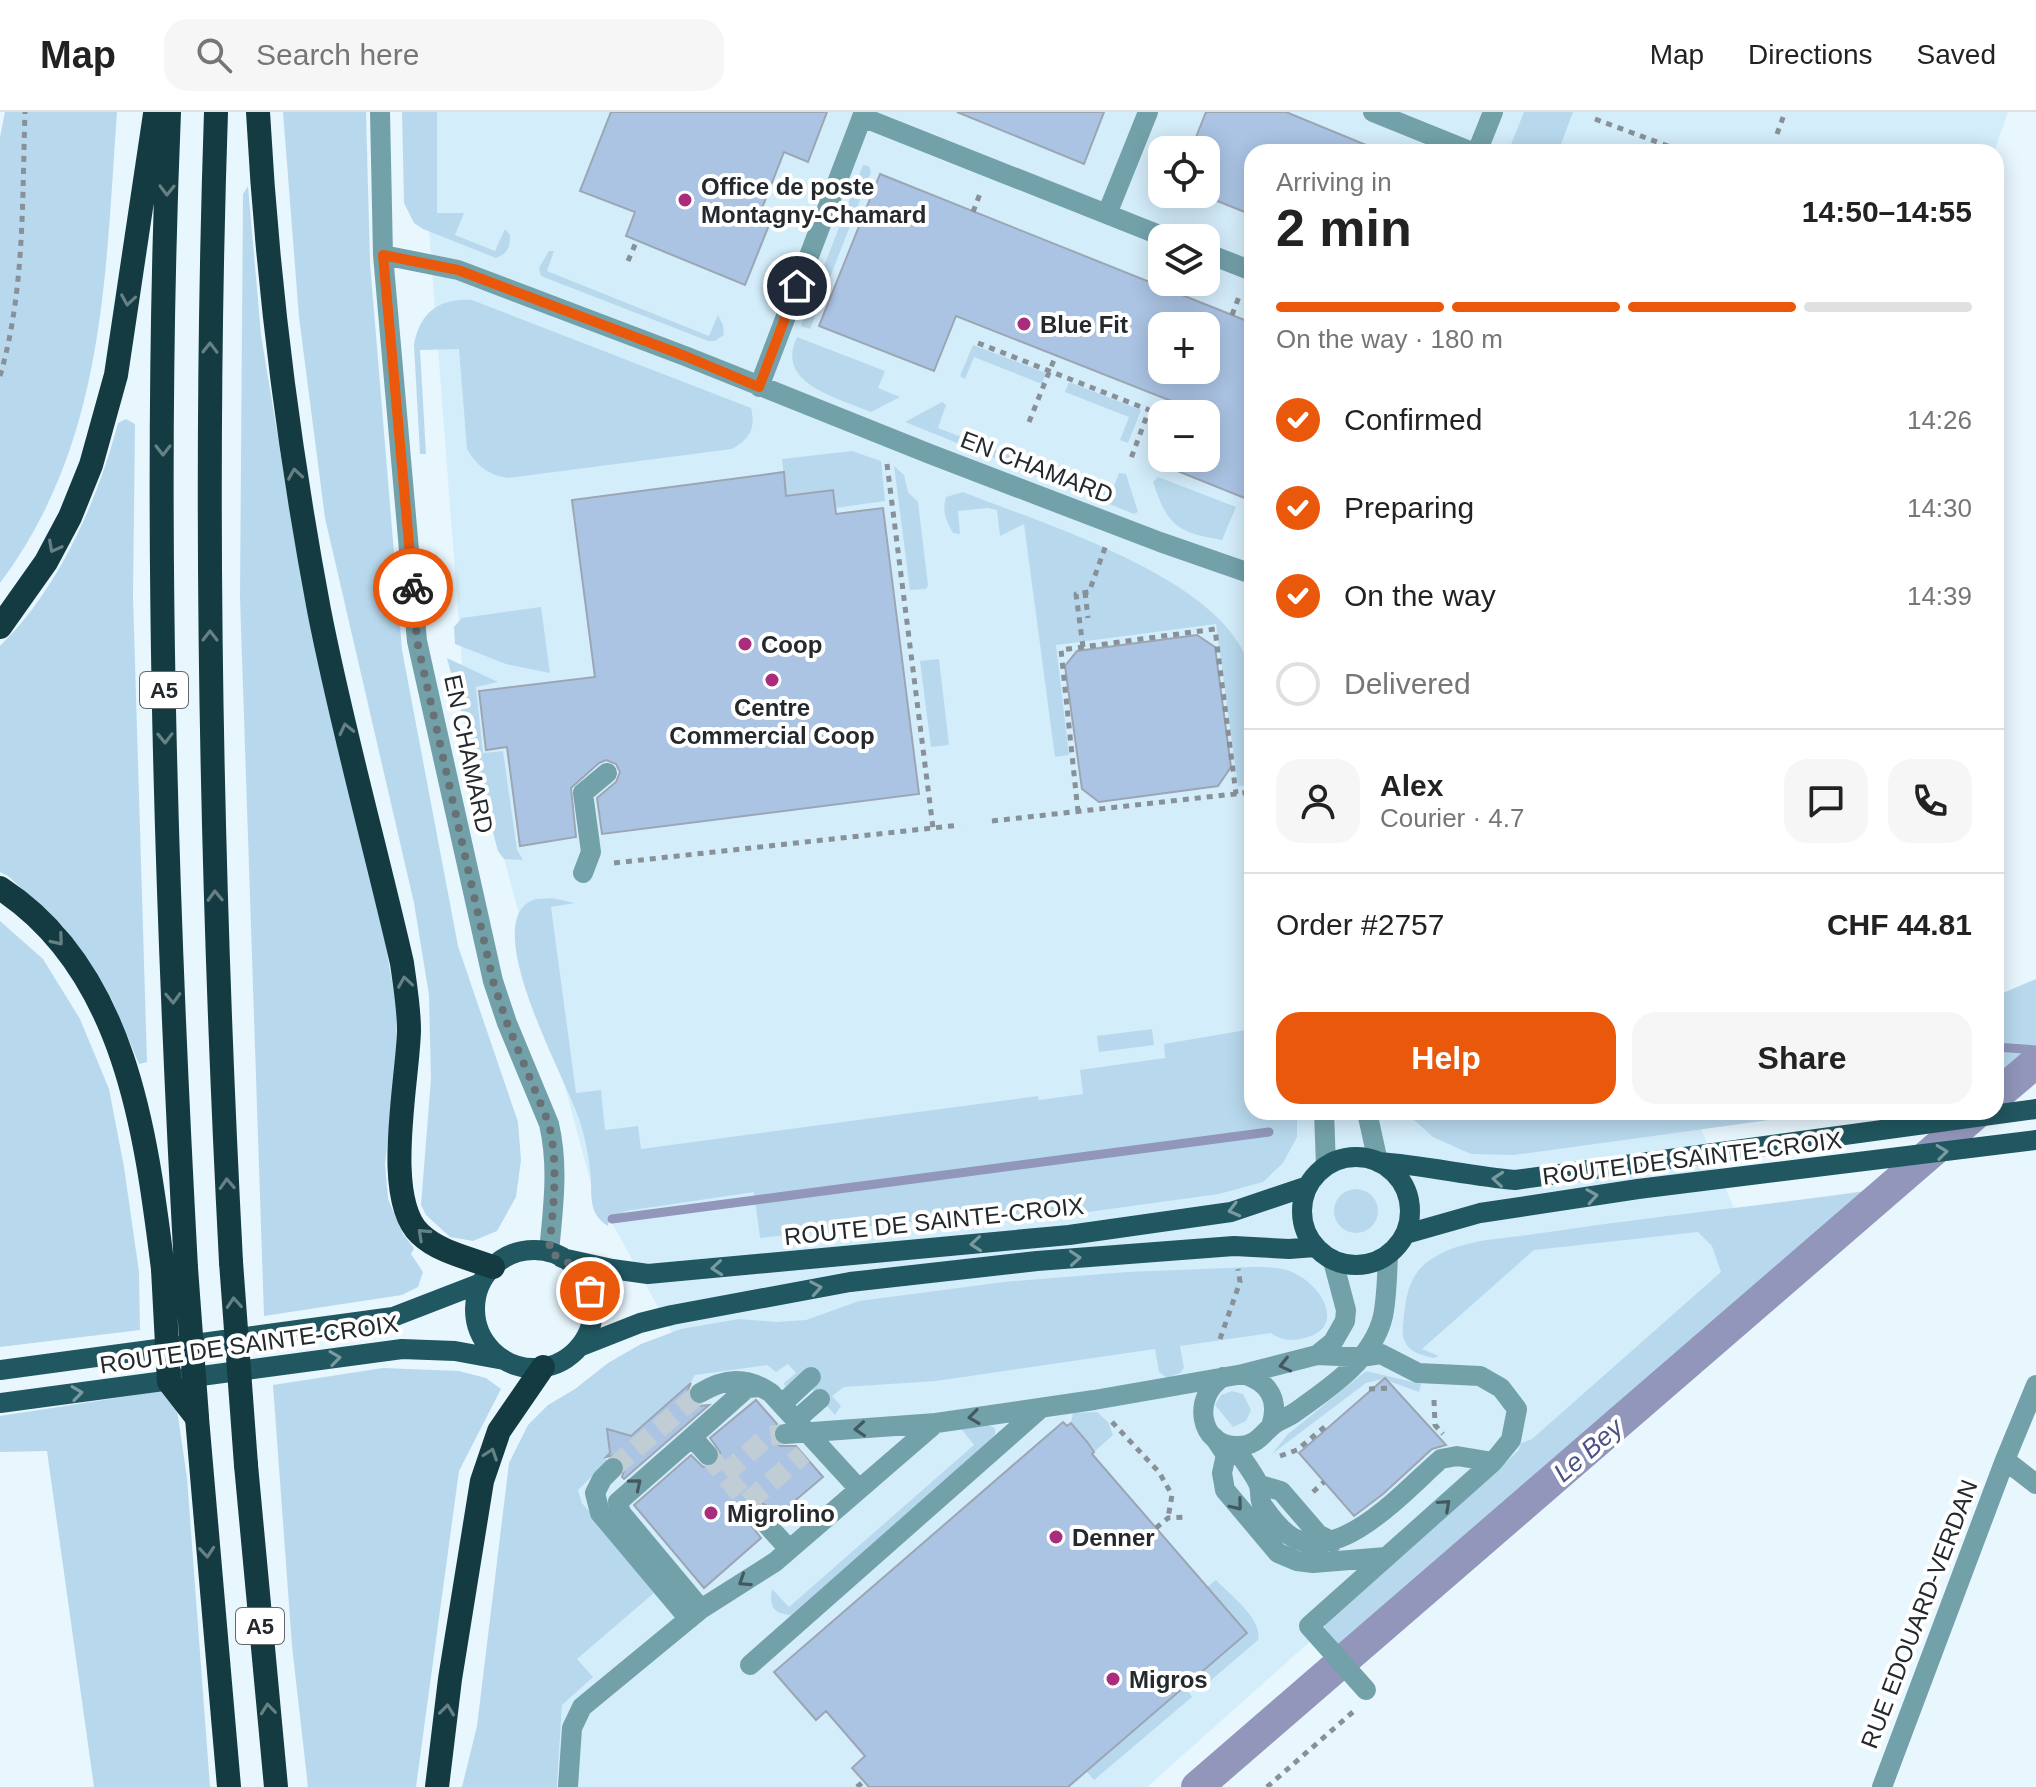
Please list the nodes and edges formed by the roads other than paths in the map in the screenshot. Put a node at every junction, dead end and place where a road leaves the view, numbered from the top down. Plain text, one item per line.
1 (156, 112) edge
2 (169, 112) edge
3 (216, 112) edge
4 (258, 112) edge
5 (380, 112) edge
6 (1148, 112) edge
7 (1373, 112) edge
8 (1493, 112) edge
9 (863, 114) edge
10 (1455, 144) edge
11 (1479, 144) edge
12 (1107, 214) junction
13 (1148, 230) edge
14 (383, 255) junction
15 (1220, 258) edge
16 (1244, 268) edge
17 (759, 387) junction
18 (1244, 571) edge
19 (0, 627) edge
20 (607, 773) dead end
21 (583, 873) dead end
22 (0, 888) edge
23 (2036, 1109) edge
24 (2004, 1114) edge
25 (1324, 1120) edge
26 (1369, 1120) edge
27 (1958, 1120) edge
28 (2036, 1140) edge
29 (1378, 1162) junction
30 (1326, 1166) junction
31 (1308, 1186) junction
32 (1406, 1234) junction
33 (1315, 1247) junction
34 (556, 1255) junction
35 (1388, 1255) junction
36 (1333, 1261) junction
37 (174, 1268) junction
38 (487, 1275) junction
39 (579, 1347) junction
40 (1317, 1355) junction
41 (1371, 1355) junction
42 (504, 1360) junction
43 (543, 1367) junction
44 (0, 1370) edge
45 (1233, 1376) junction
46 (811, 1377) dead end
47 (2036, 1385) edge
48 (700, 1393) tunnel mouth
49 (772, 1395) junction
50 (820, 1399) dead end
51 (0, 1403) edge
52 (1041, 1408) junction
53 (2036, 1415) edge
54 (936, 1423) junction
55 (1271, 1426) junction
56 (797, 1429) junction
57 (692, 1437) junction
58 (1214, 1437) junction
59 (1235, 1447) junction
60 (803, 1454) dead end
61 (708, 1455) tunnel mouth
62 (2005, 1460) junction
63 (1493, 1462) junction
64 (613, 1468) tunnel mouth
65 (2036, 1484) edge
66 (859, 1489) junction
67 (759, 1516) tunnel mouth
68 (789, 1549) junction
69 (1386, 1557) junction
70 (695, 1614) junction
71 (750, 1665) dead end
72 (1363, 1698) road end
73 (229, 1787) edge
74 (276, 1787) edge
75 (437, 1787) edge
76 (568, 1787) edge
77 (1882, 1787) edge

1 -> 19 highway
2 -> 37 highway, A5
74 -> 3 highway, A5, bridge
38 -> 4 highway
5 - 14 street, EN CHAMARD
6 - 12 street
7 - 10 street
8 - 11 street
9 - 12 street
9 - 17 street
12 - 13 street
14 - 17 street, EN CHAMARD
14 - 34 street, EN CHAMARD
15 - 16 street
17 - 18 street, EN CHAMARD
20 - 21 street
22 -> 37 highway
23 -> 24 main road, ROUTE DE SAINTE-CROIX
25 - 30 street
26 - 29 street
27 -> 29 main road, ROUTE DE SAINTE-CROIX
32 -> 28 main road, ROUTE DE SAINTE-CROIX
29 - 30 main road
29 - 32 main road
30 - 31 main road
31 - 33 main road
31 -> 34 main road, ROUTE DE SAINTE-CROIX
32 - 35 main road
33 - 36 main road
39 -> 33 main road, ROUTE DE SAINTE-CROIX
34 - 38 main road, ROUTE DE SAINTE-CROIX
34 - 39 main road
35 - 36 main road
35 - 41 street
36 - 40 street
37 -> 73 highway, A5, bridge
38 - 42 main road
38 - 44 main road, ROUTE DE SAINTE-CROIX
39 - 43 main road, ROUTE DE SAINTE-CROIX
40 - 41 street
40 -> 45 street
41 - 55 street
41 - 63 street
42 - 43 main road, ROUTE DE SAINTE-CROIX
51 -> 42 main road, ROUTE DE SAINTE-CROIX
75 -> 43 highway
45 - 52 street
45 - 55 street
45 - 58 street
46 - 49 street
47 - 62 street
48 - 49 street
49 - 56 street
49 - 57 street
50 - 56 street
52 -> 54 street
52 - 71 street
53 - 62 street
54 -> 56 street
54 - 66 street
55 - 59 street
56 - 60 street
56 - 66 street
57 - 61 street
70 -> 57 street
58 - 59 street
58 -> 69 street
59 - 63 street
62 - 65 street
62 - 77 street, RUE EDOUARD-VERDAN
69 -> 63 street
64 - 70 street
66 - 68 street
67 - 68 street
68 -> 70 street
69 - 72 street
70 - 76 street

